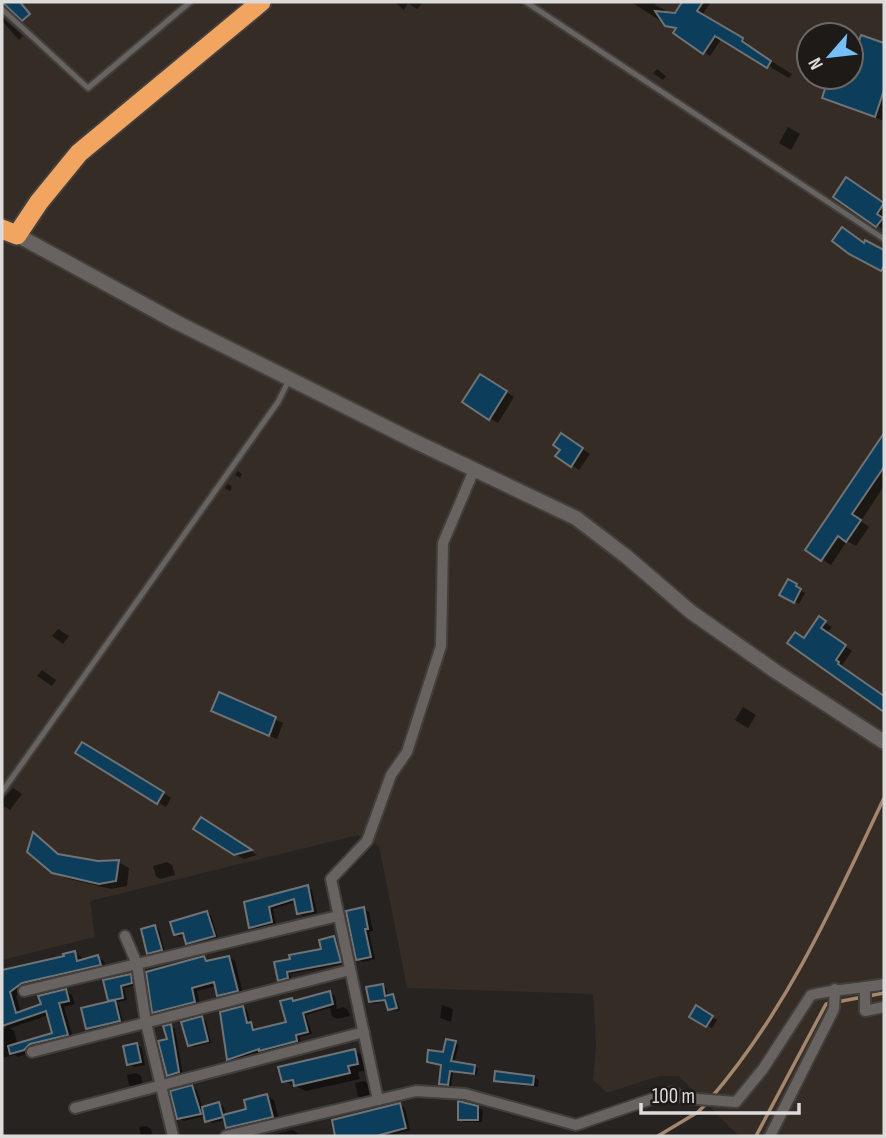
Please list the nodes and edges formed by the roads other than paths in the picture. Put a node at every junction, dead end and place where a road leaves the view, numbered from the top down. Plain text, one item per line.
1 (190, 2) edge
2 (261, 2) edge
3 (526, 2) edge
4 (2, 9) edge
5 (9, 232) edge
6 (884, 239) edge
7 (290, 378) junction
8 (474, 470) junction
9 (884, 742) edge
10 (2, 792) edge
11 (338, 916) junction
12 (125, 936) dead end
13 (137, 964) junction
14 (350, 970) junction
15 (884, 984) edge
16 (865, 988) junction
17 (835, 989) junction
18 (24, 991) dead end
19 (884, 1007) edge
20 (145, 1023) junction
21 (363, 1032) junction
22 (32, 1052) dead end
23 (160, 1085) junction
24 (379, 1100) junction
25 (75, 1108) dead end
26 (173, 1136) edge
27 (226, 1136) edge
28 (770, 1136) edge

1 - 4 lane
2 - 5 highway
3 - 6 lane
5 - 7 main road
7 - 8 main road
7 - 10 lane
8 - 9 main road
8 - 11 street
11 - 13 street
11 - 14 street
12 - 13 street
13 - 18 street
13 - 20 street
14 - 20 street
14 - 21 street
15 - 16 street
16 - 17 street
16 - 19 street
17 - 24 street
17 - 28 street
20 - 22 street
20 - 23 street
21 - 23 street
21 - 24 street
23 - 25 street
23 - 26 street
24 - 27 street

